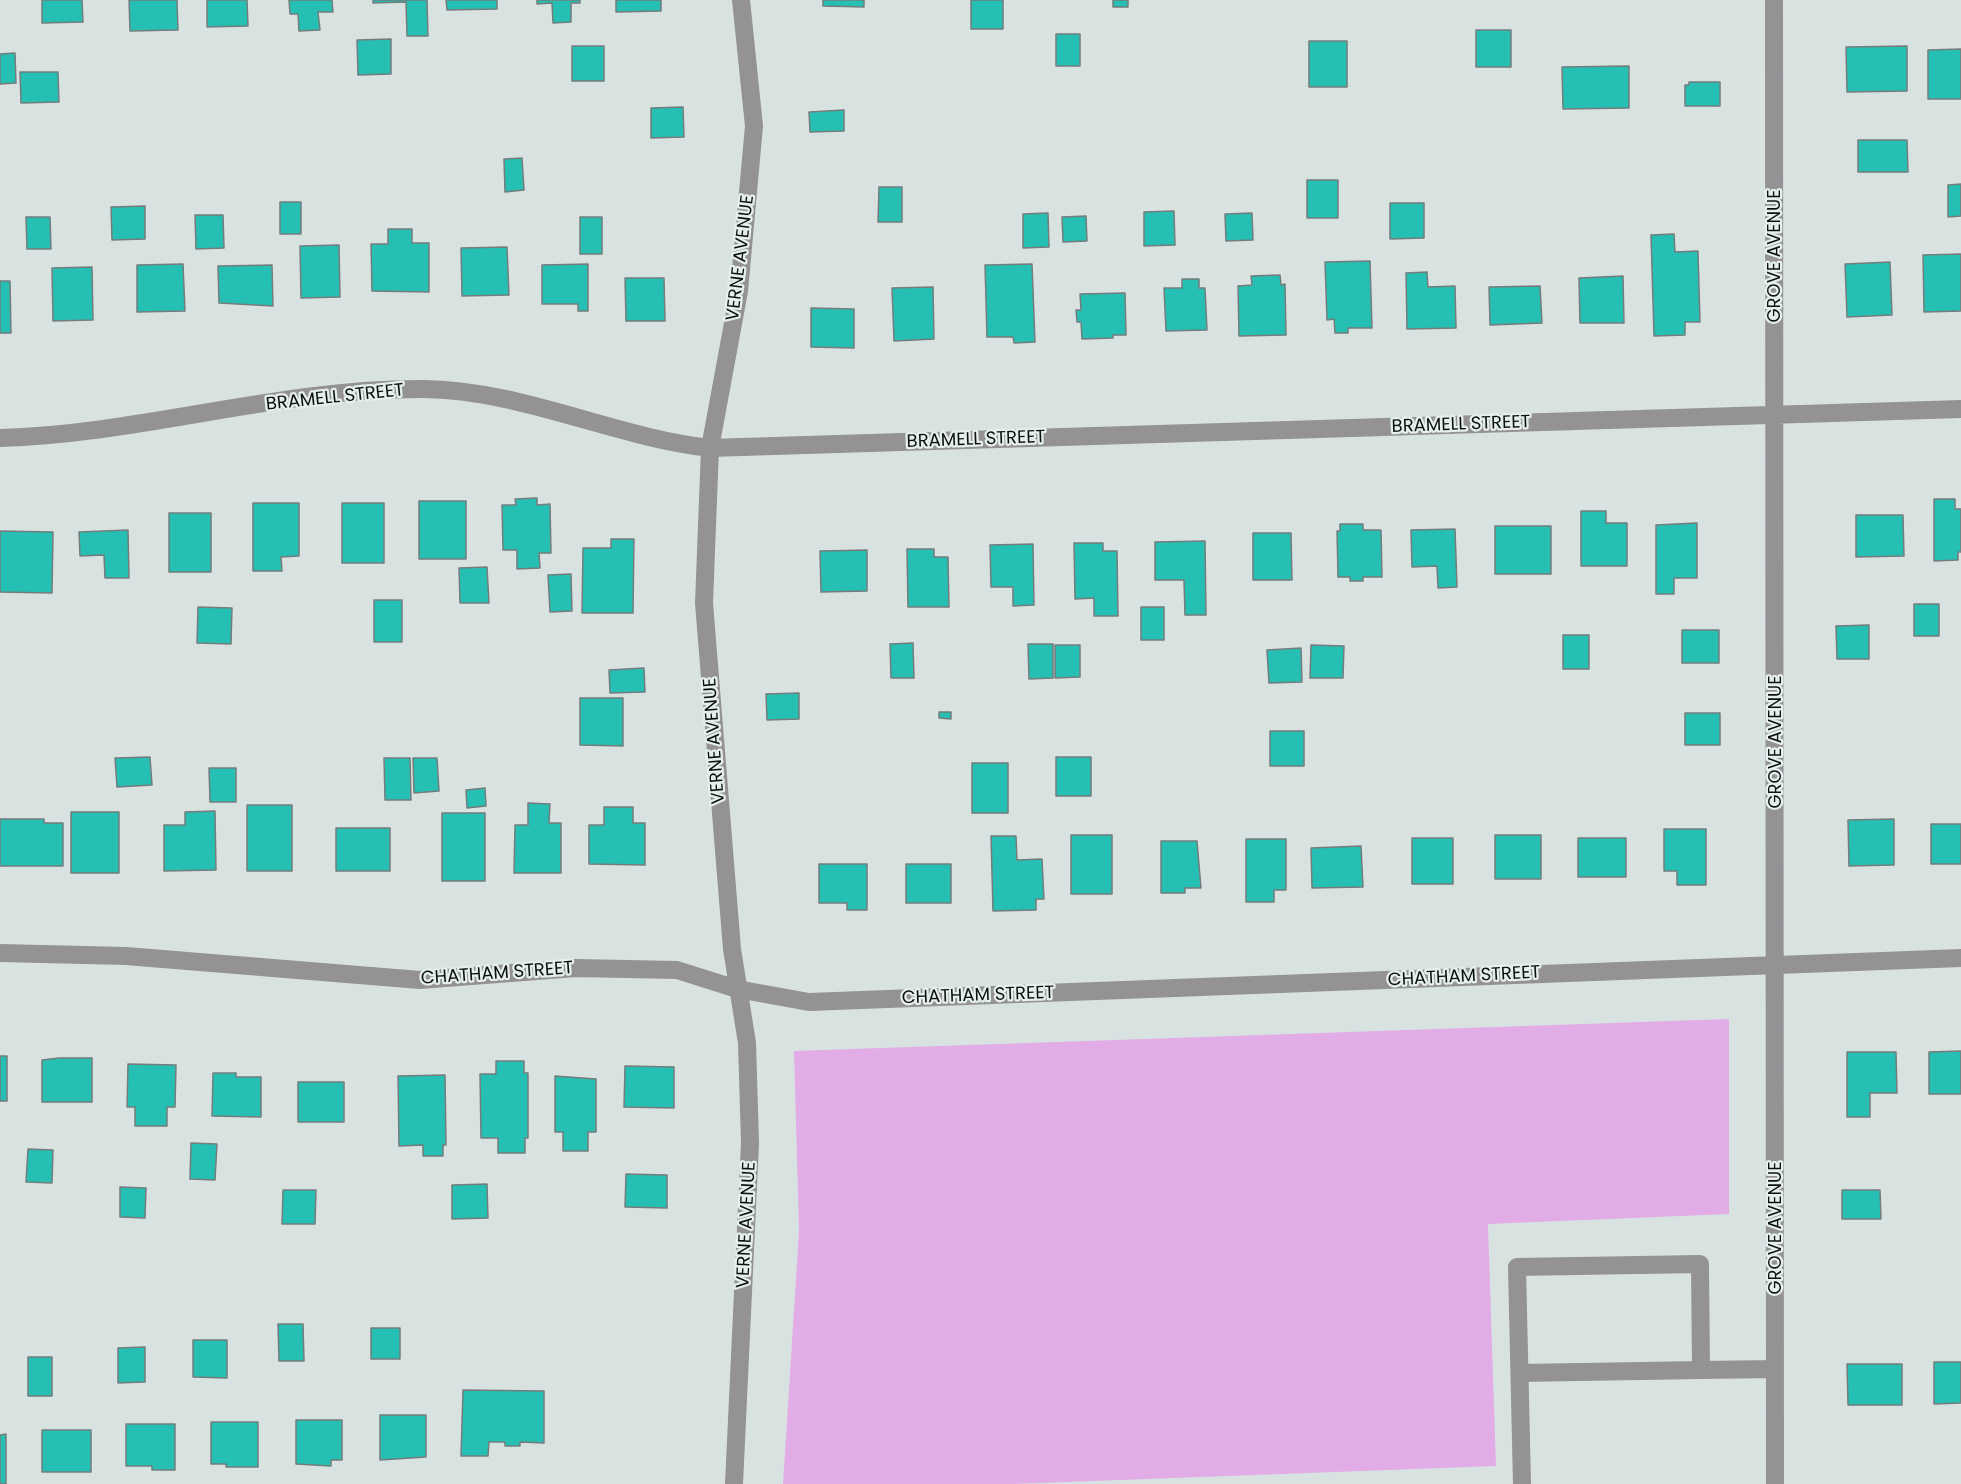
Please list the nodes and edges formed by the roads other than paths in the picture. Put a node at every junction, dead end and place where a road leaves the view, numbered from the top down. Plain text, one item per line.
1 (741, 0) edge
2 (1774, 0) edge
3 (1961, 409) edge
4 (1775, 416) junction
5 (0, 438) edge
6 (710, 448) junction
7 (0, 953) edge
8 (1961, 958) edge
9 (1777, 964) junction
10 (737, 989) junction
11 (1775, 1369) junction
12 (1701, 1370) junction
13 (1520, 1373) junction
14 (734, 1484) edge
15 (1522, 1484) edge
16 (1775, 1484) edge

1 - 6 street, VERNE AVENUE
2 - 4 street, GROVE AVENUE
3 - 4 street, BRAMELL STREET
4 - 6 street, BRAMELL STREET
4 - 9 street, GROVE AVENUE
5 - 6 street, BRAMELL STREET
6 - 10 street, VERNE AVENUE
7 - 10 street, CHATHAM STREET
8 - 9 street, CHATHAM STREET
9 - 10 street, CHATHAM STREET
9 - 11 street, GROVE AVENUE
10 - 14 street, VERNE AVENUE
11 - 12 street
11 - 16 street, GROVE AVENUE
12 - 13 street
12 - 13 street
13 - 15 street

